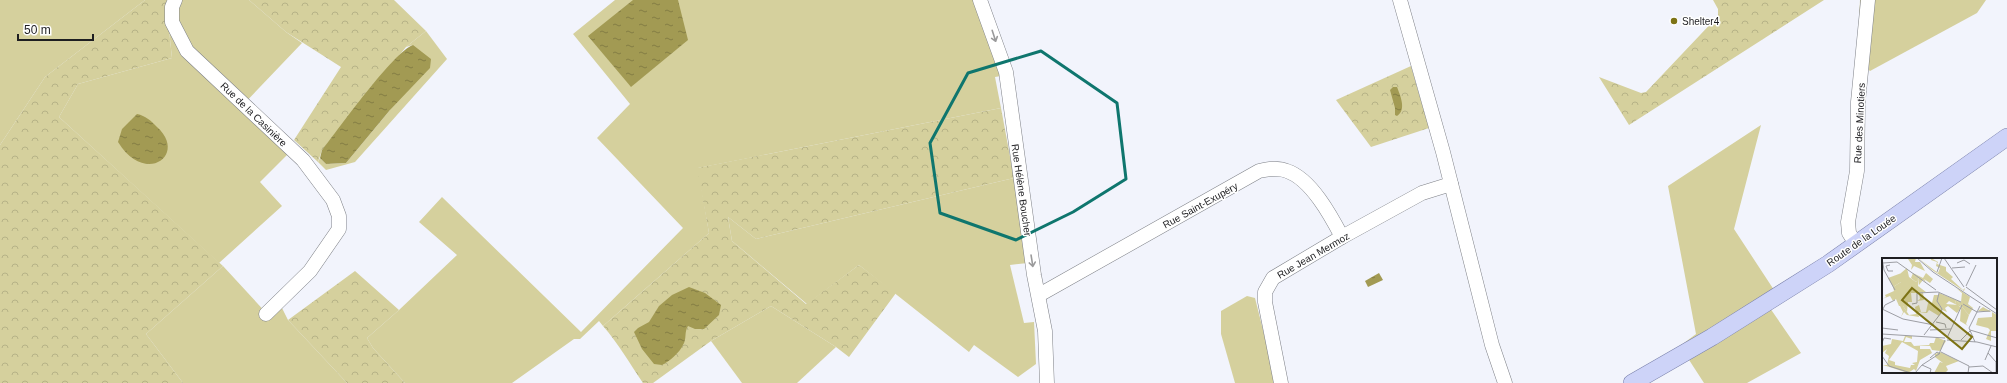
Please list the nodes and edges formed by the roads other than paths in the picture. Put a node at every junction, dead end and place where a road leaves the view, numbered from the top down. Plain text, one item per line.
1 (175, 0) edge
2 (980, 0) edge
3 (1400, 0) edge
4 (1868, 0) edge
5 (2007, 137) edge
6 (1451, 184) junction
7 (1342, 237) junction
8 (1856, 244) junction
9 (1039, 295) junction
10 (266, 314) dead end
11 (1712, 337) junction
12 (1503, 381) edge
13 (1045, 382) edge
14 (1281, 383) edge
15 (1632, 383) edge
16 (1649, 383) edge

1 - 10 street, Rue de la Casinière
2 -> 9 street, Rue Hélène Boucher
3 - 6 street
4 - 8 street, Rue des Minotiers
5 - 8 main road, Route de la Louée
6 - 7 street, Rue Jean Mermoz
6 - 12 street
7 - 9 street, Rue Saint-Exupéry
7 - 14 street, Rue Jean Mermoz
8 - 11 main road, Route de la Louée
9 - 13 street, Rue Hélène Boucher
11 - 15 main road, Route de la Louée
11 - 16 main road, Route de la Louée

